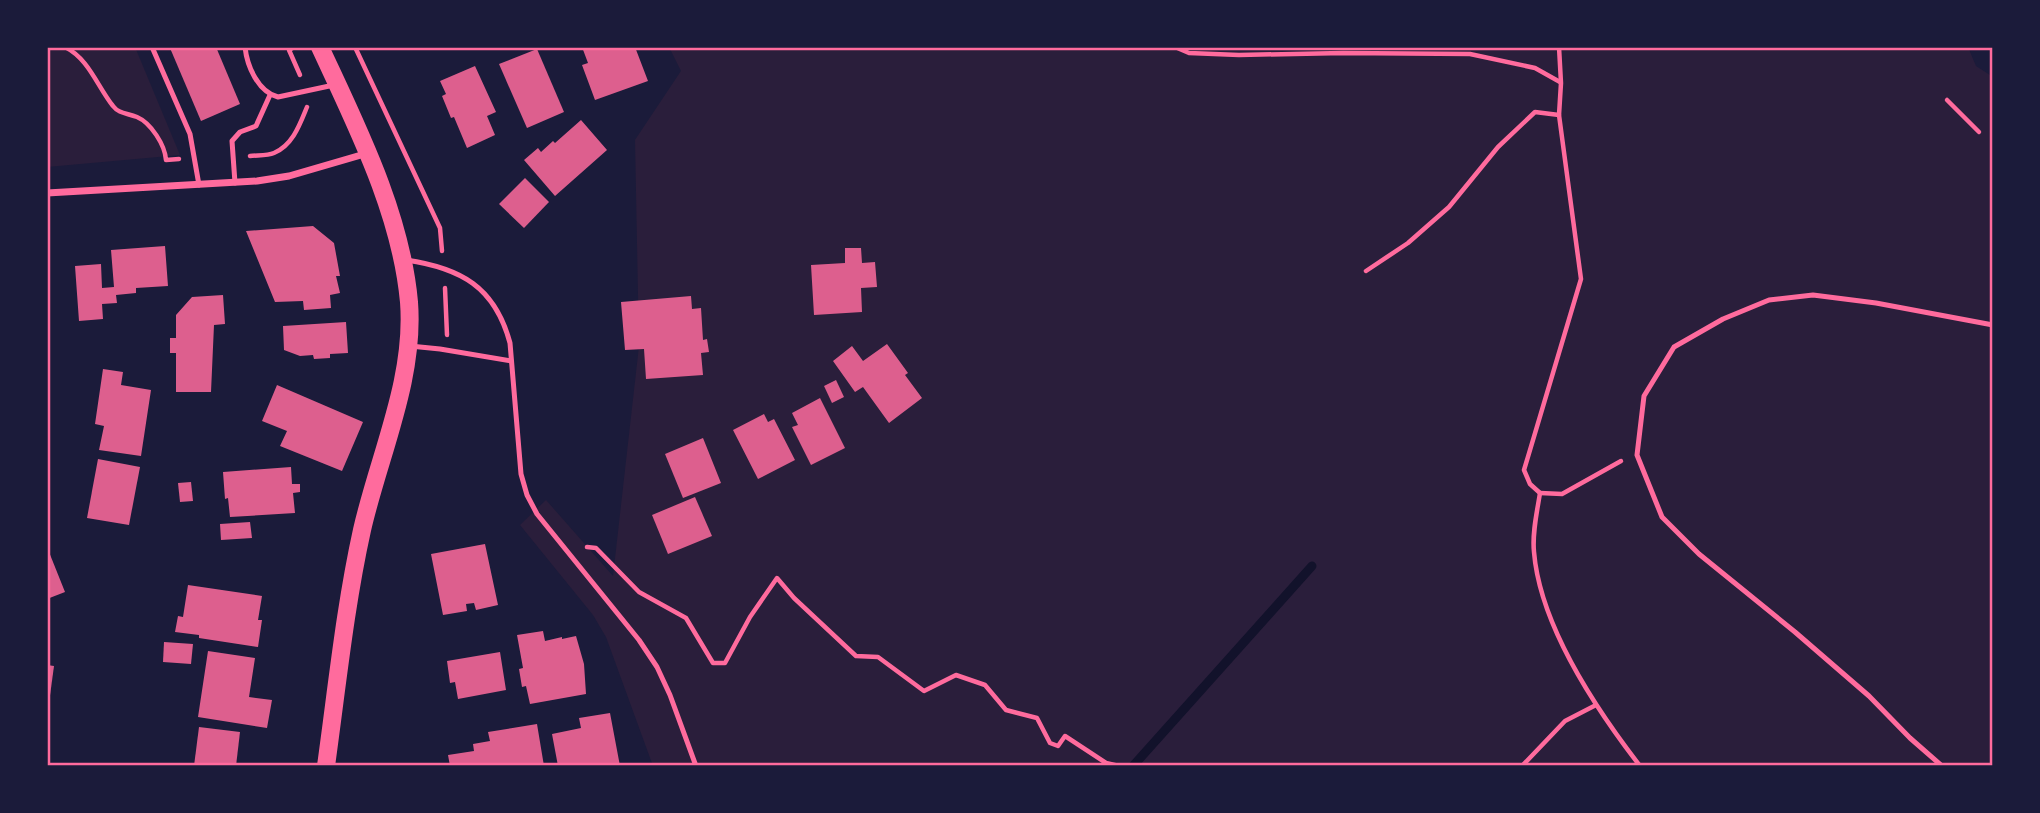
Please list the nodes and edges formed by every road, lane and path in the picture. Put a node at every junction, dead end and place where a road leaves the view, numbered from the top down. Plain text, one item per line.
1 (65, 47) edge
2 (152, 47) edge
3 (245, 47) edge
4 (320, 47) edge
5 (355, 47) edge
6 (1175, 47) edge
7 (1559, 47) edge
8 (1561, 83) junction
9 (337, 85) junction
10 (270, 95) junction
11 (1947, 100) dead end
12 (1559, 115) junction
13 (297, 130) dead end
14 (1979, 132) dead end
15 (301, 136) dead end
16 (369, 153) junction
17 (166, 160) dead end
18 (235, 183) junction
19 (200, 185) junction
20 (47, 193) edge
21 (441, 240) dead end
22 (402, 260) junction
23 (1366, 271) dead end
24 (445, 285) dead end
25 (1993, 325) edge
26 (447, 331) dead end
27 (408, 346) junction
28 (510, 361) junction
29 (1637, 456) junction
30 (1540, 493) junction
31 (558, 541) junction
32 (1596, 705) junction
33 (326, 766) edge
34 (696, 766) edge
35 (1119, 766) edge
36 (1522, 766) edge
37 (1640, 766) edge
38 (1942, 766) edge

1 - 17 path
2 - 19 lane
3 - 10 lane
4 - 9 main road
5 - 21 path
6 - 8 path
7 - 8 path
8 - 12 path
9 - 10 lane
9 - 16 main road
10 - 18 lane
11 - 14 path
12 - 23 path
12 - 30 path
13 - 15 path
16 - 18 street
16 - 22 main road
18 - 19 street
19 - 20 street
22 - 27 main road
22 - 28 lane
24 - 26 path
25 - 29 lane
27 - 28 lane
27 - 33 main road
28 - 31 lane
29 - 30 path
29 - 38 lane
30 - 32 path
31 - 34 lane
31 - 35 path
32 - 36 path
32 - 37 path

